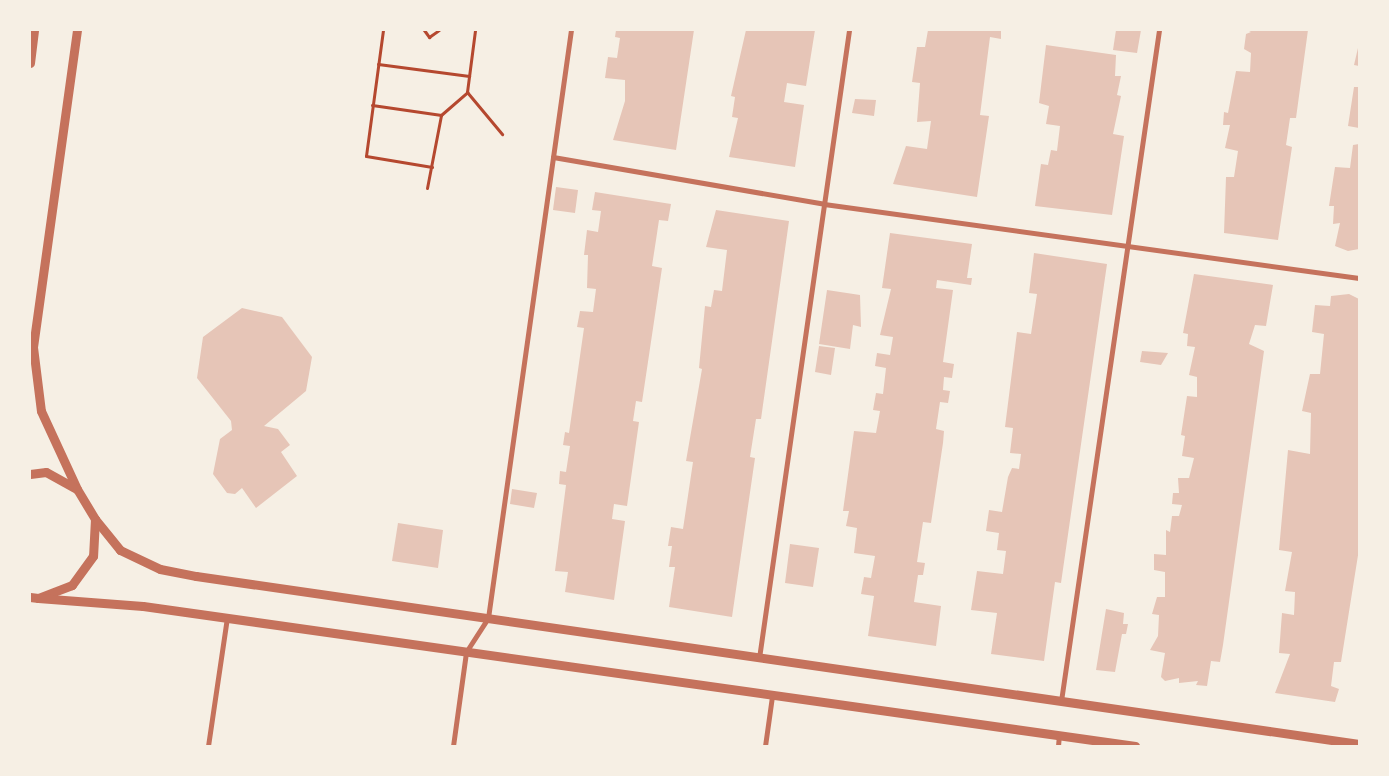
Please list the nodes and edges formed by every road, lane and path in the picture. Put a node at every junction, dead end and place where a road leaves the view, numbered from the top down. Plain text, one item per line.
1 (34, 30) edge
2 (77, 30) edge
3 (382, 30) edge
4 (424, 30) edge
5 (439, 30) edge
6 (475, 30) edge
7 (571, 30) edge
8 (849, 30) edge
9 (1159, 30) edge
10 (30, 63) edge
11 (378, 64) junction
12 (469, 76) junction
13 (467, 92) junction
14 (372, 105) junction
15 (441, 115) junction
16 (502, 134) dead end
17 (553, 157) junction
18 (432, 166) junction
19 (427, 188) dead end
20 (824, 204) junction
21 (1127, 246) junction
22 (1359, 278) edge
23 (30, 474) edge
24 (77, 489) junction
25 (95, 519) junction
26 (34, 598) edge
27 (227, 618) junction
28 (488, 618) junction
29 (466, 652) junction
30 (759, 658) junction
31 (772, 696) junction
32 (1060, 701) junction
33 (1059, 735) junction
34 (1359, 744) edge
35 (208, 746) edge
36 (453, 746) edge
37 (765, 746) edge
38 (1058, 746) edge
39 (1135, 746) edge

1 - 10 street
2 - 24 street
3 - 11 path
4 - 5 path
6 - 12 path
7 - 17 street
8 - 20 street
9 - 21 street
11 - 12 path
11 - 14 path
12 - 13 path
13 - 15 path
13 - 16 path
14 - 15 path
14 - 18 path
15 - 18 path
17 - 20 street
17 - 28 street
18 - 19 path
20 - 21 street
20 - 30 street
21 - 22 street
21 - 32 street
23 - 24 street
24 - 25 street
25 - 26 street
25 - 28 street
26 - 27 street
27 - 29 street
27 - 35 street
28 - 29 street
28 - 30 street
29 - 31 street
29 - 36 street
30 - 32 street
31 - 33 street
31 - 37 street
32 - 34 street
33 - 38 street
33 - 39 street

